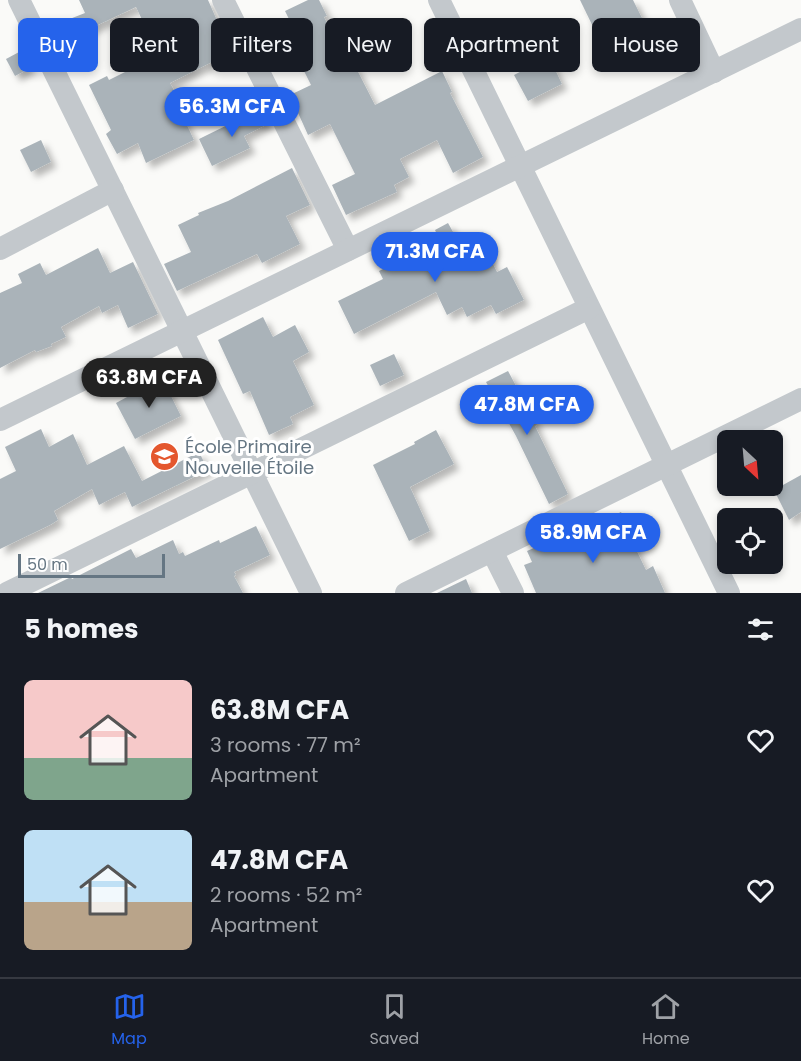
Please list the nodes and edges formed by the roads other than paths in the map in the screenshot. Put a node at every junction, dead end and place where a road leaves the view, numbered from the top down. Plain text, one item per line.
1 (19, 0) edge
2 (223, 0) edge
3 (439, 0) edge
4 (680, 0) edge
5 (801, 29) edge
6 (714, 72) junction
7 (520, 166) junction
8 (113, 190) junction
9 (0, 249) edge
10 (348, 250) junction
11 (589, 308) junction
12 (182, 331) junction
13 (801, 399) edge
14 (0, 420) edge
15 (666, 465) junction
16 (252, 473) junction
17 (492, 551) junction
18 (7, 593) edge
19 (311, 593) edge
20 (406, 593) edge
21 (513, 593) edge
22 (729, 593) edge

1 - 8 street
2 - 10 street
3 - 7 street
4 - 6 street
5 - 6 street
6 - 7 street
7 - 10 street
7 - 11 street
8 - 9 street
8 - 12 street
10 - 12 street
11 - 15 street
11 - 16 street
12 - 14 street
12 - 16 street
13 - 15 street
15 - 17 street
15 - 22 street
16 - 18 street
16 - 19 street
17 - 20 street
17 - 21 street

